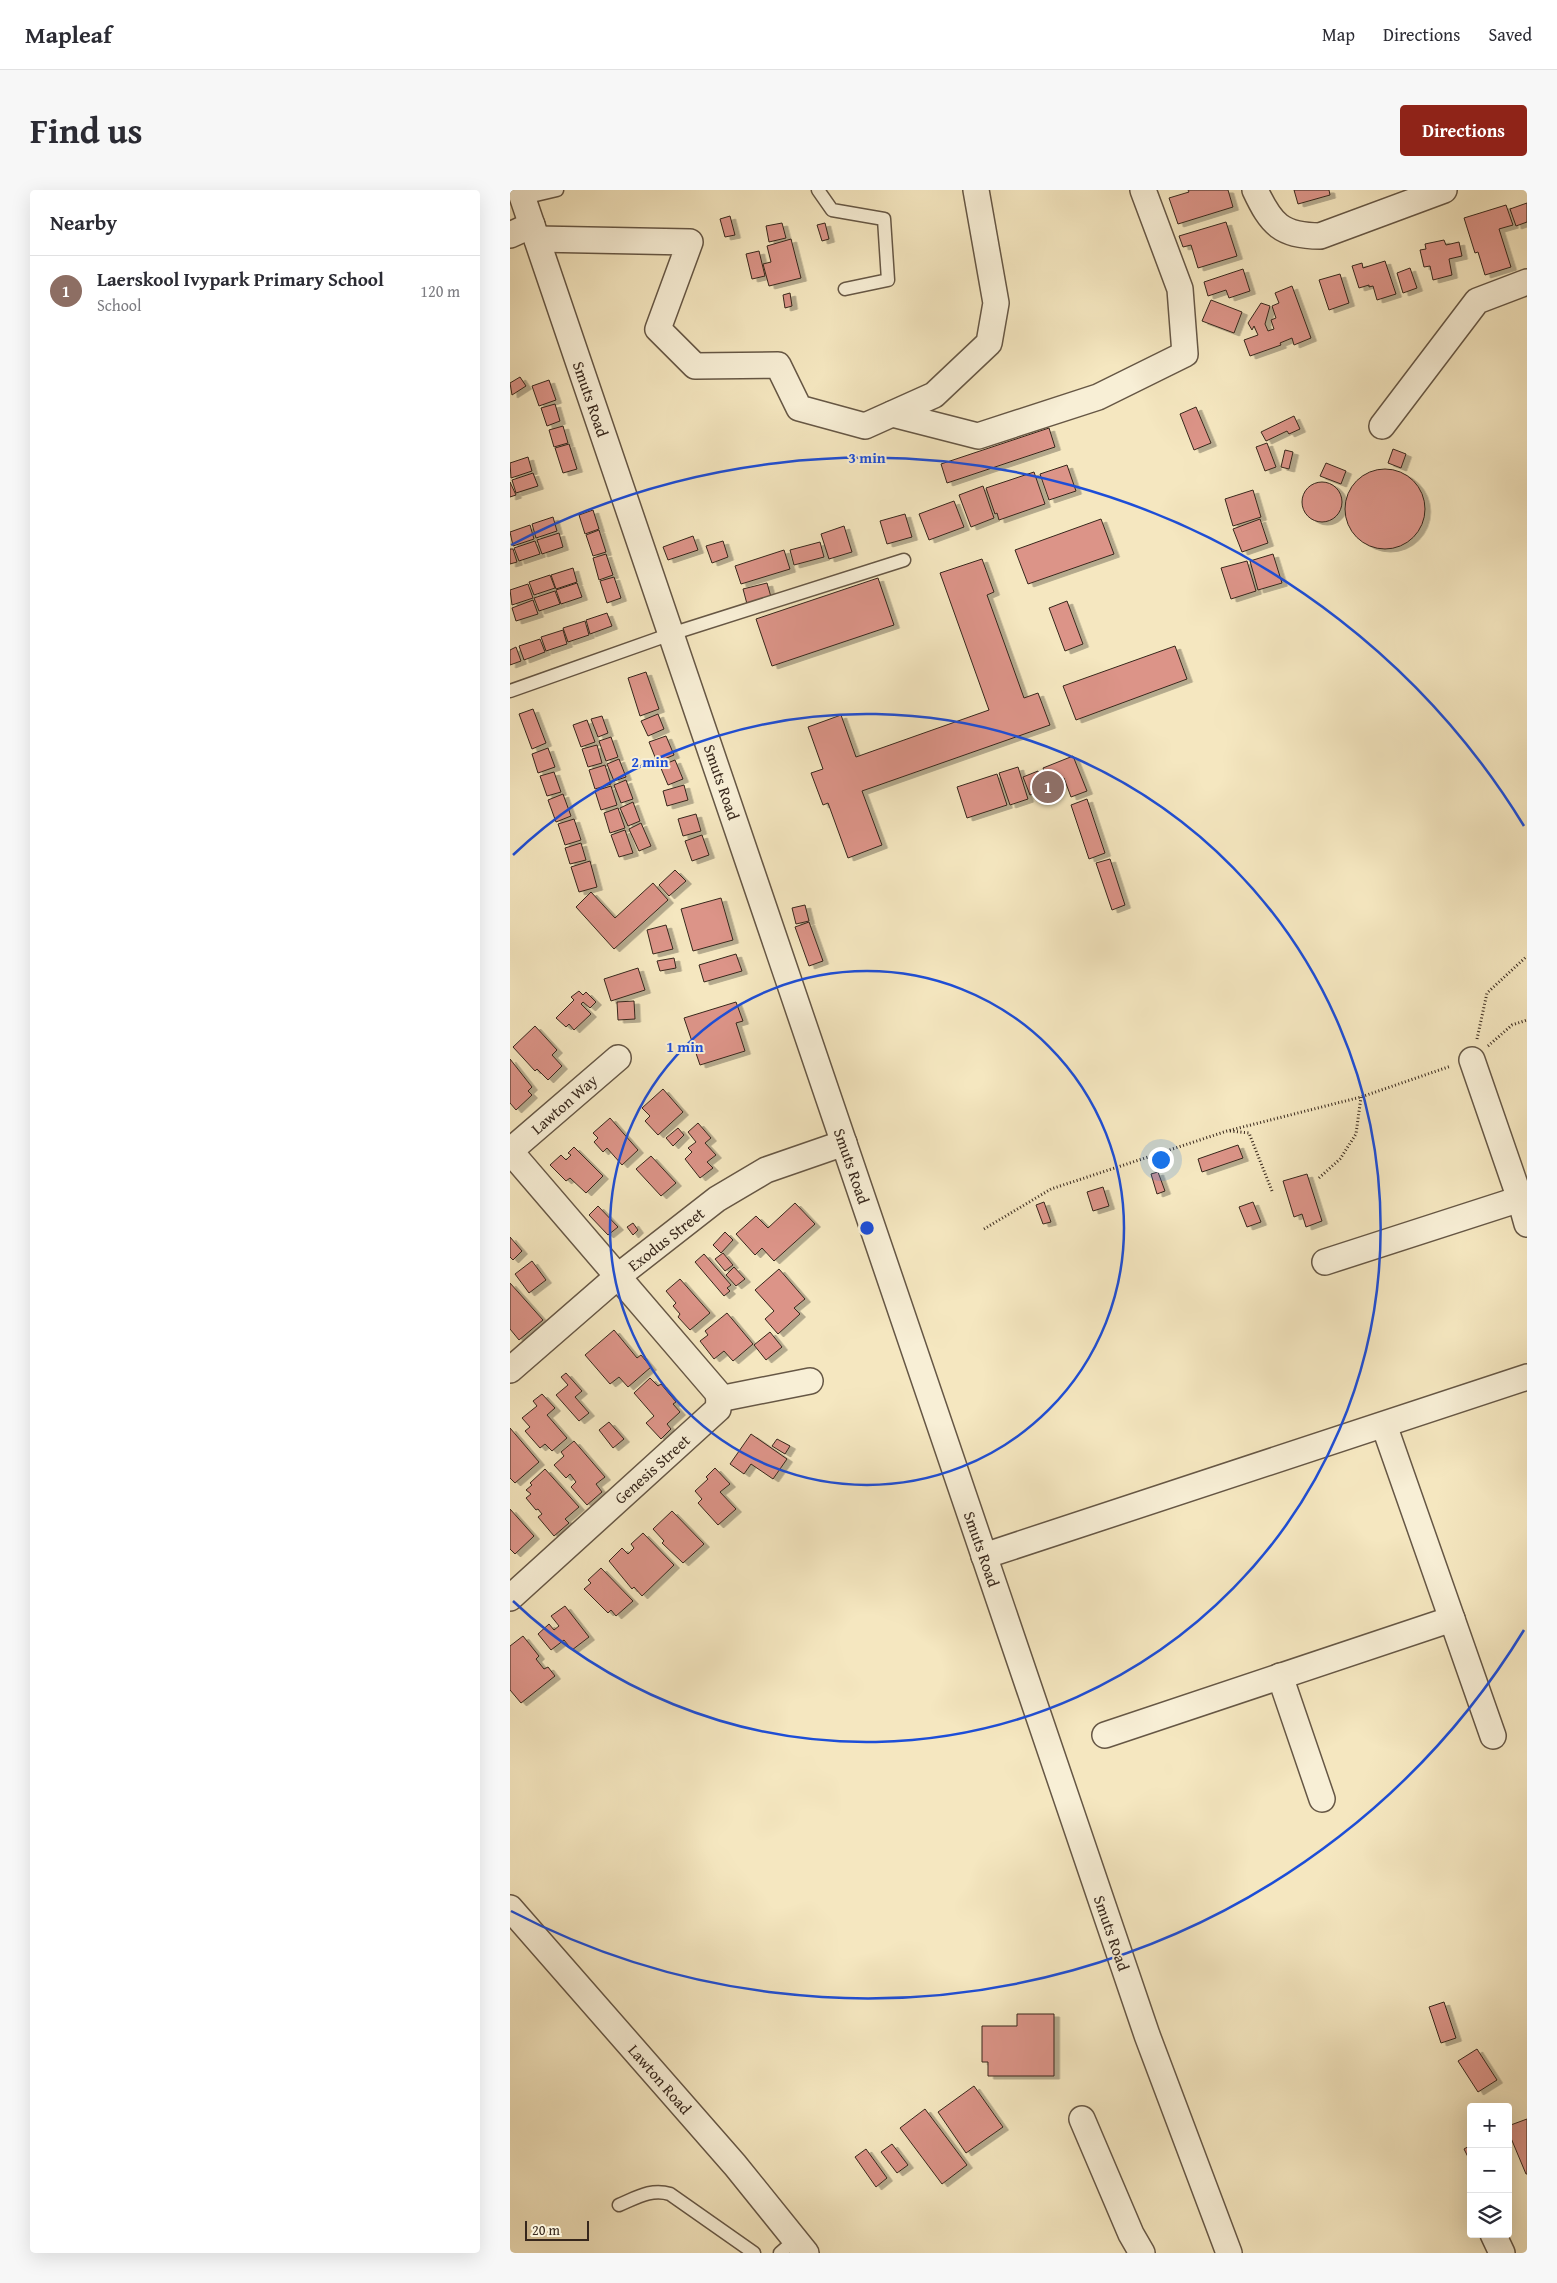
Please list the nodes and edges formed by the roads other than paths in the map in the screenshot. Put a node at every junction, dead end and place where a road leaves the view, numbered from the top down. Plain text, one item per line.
1 (557, 190) edge
2 (818, 190) edge
3 (976, 190) edge
4 (1143, 190) edge
5 (1255, 190) edge
6 (1444, 190) edge
7 (522, 194) edge
8 (526, 233) edge
9 (1527, 282) edge
10 (845, 289) dead end
11 (892, 414) junction
12 (1382, 426) dead end
13 (904, 560) dead end
14 (671, 634) junction
15 (510, 691) edge
16 (618, 1058) dead end
17 (1472, 1060) road end
18 (844, 1143) junction
19 (510, 1151) edge
20 (1520, 1199) junction
21 (1527, 1224) edge
22 (1325, 1262) dead end
23 (617, 1277) junction
24 (510, 1370) edge
25 (1527, 1378) edge
26 (810, 1381) dead end
27 (719, 1399) junction
28 (1384, 1425) junction
29 (984, 1556) junction
30 (510, 1598) edge
31 (1452, 1619) junction
32 (1280, 1676) junction
33 (1105, 1735) dead end
34 (1493, 1736) dead end
35 (1322, 1799) dead end
36 (510, 1908) edge
37 (1082, 2119) dead end
38 (619, 2205) dead end
39 (1495, 2238) edge
40 (794, 2248) edge
41 (754, 2253) edge
42 (1142, 2253) edge
43 (1229, 2253) edge
44 (1502, 2253) edge

1 - 7 lane
2 - 10 lane
3 - 11 street
4 - 11 street
5 - 6 street
7 - 8 street, Smuts Road
8 - 11 street
8 - 14 street, Smuts Road
9 - 12 street
13 - 14 lane
14 - 15 lane
14 - 18 street, Smuts Road
16 - 19 street, Lawton Way
17 - 20 street
18 - 23 street, Exodus Street
18 - 29 street, Smuts Road
19 - 23 street
20 - 21 street
20 - 22 street
23 - 24 street, Exodus Street
23 - 27 street
25 - 28 street
26 - 27 street
27 - 30 street, Genesis Street
28 - 29 street
28 - 31 street
29 - 43 street, Smuts Road
31 - 32 street
31 - 34 street
32 - 33 street
32 - 35 street
36 - 40 street, Lawton Road
37 - 42 street
38 - 41 lane
39 - 44 street

